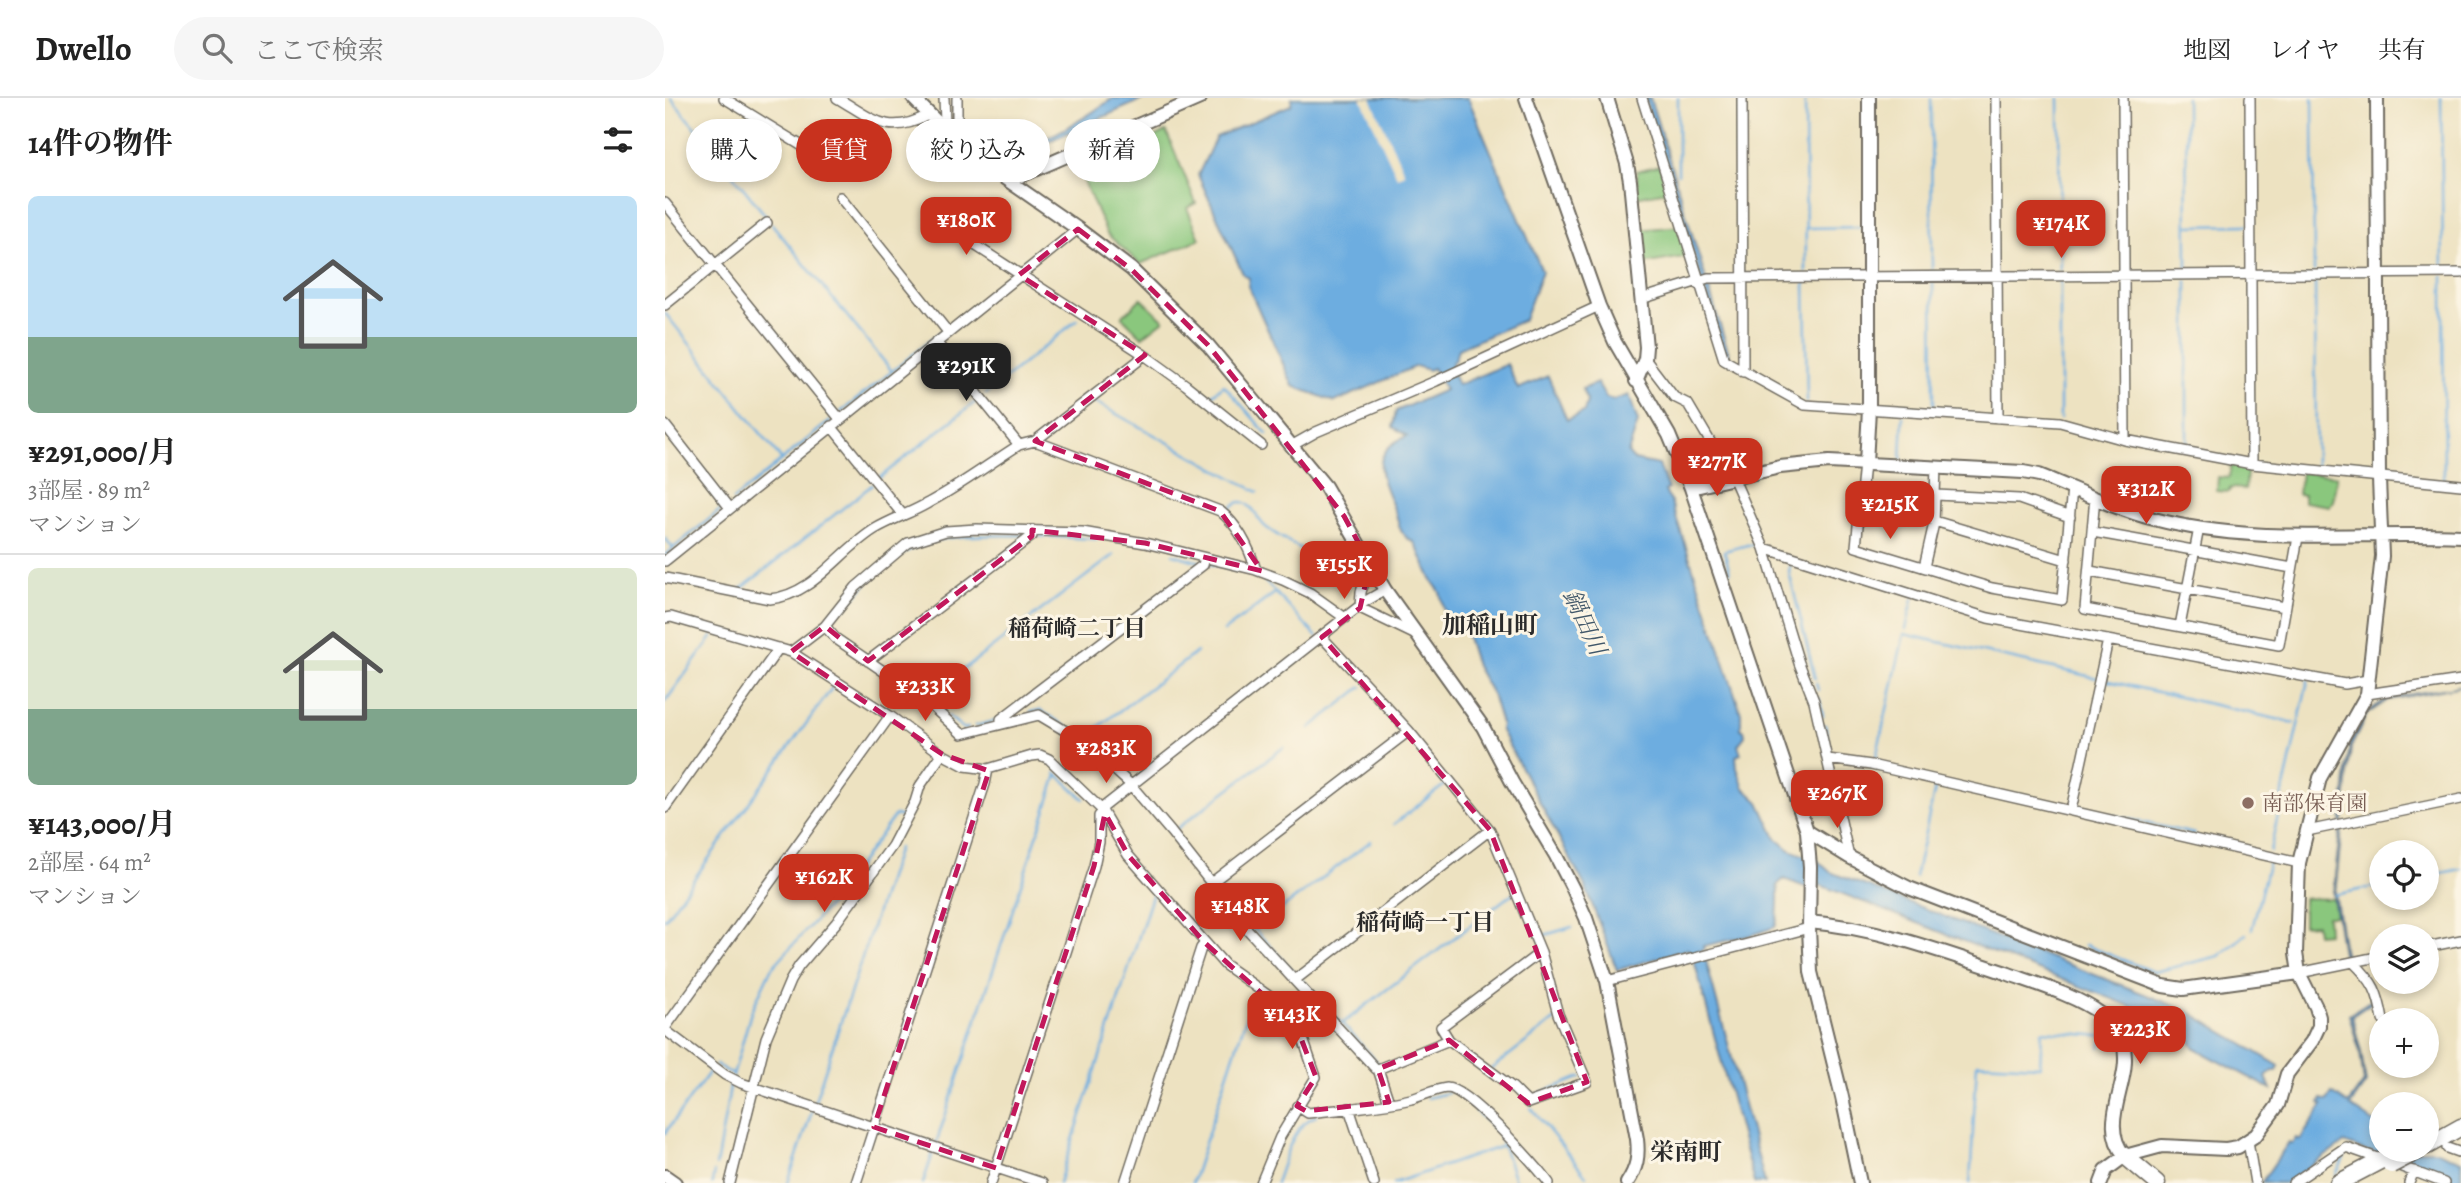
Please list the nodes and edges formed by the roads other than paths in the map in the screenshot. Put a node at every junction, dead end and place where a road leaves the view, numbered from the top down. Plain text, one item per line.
1 (725, 98) edge
2 (837, 98) edge
3 (913, 98) edge
4 (944, 98) edge
5 (957, 98) edge
6 (1200, 98) edge
7 (1526, 98) edge
8 (1607, 98) edge
9 (1641, 98) edge
10 (1742, 98) edge
11 (1869, 98) edge
12 (1996, 98) edge
13 (2123, 98) edge
14 (2250, 98) edge
15 (2377, 98) edge
16 (927, 115) junction
17 (931, 119) edge
18 (946, 119) edge
19 (957, 119) edge
20 (796, 142) edge
21 (1050, 163) edge
22 (1010, 182) edge
23 (840, 197) dead end
24 (665, 203) edge
25 (960, 205) dead end
26 (767, 223) dead end
27 (1078, 229) junction
28 (715, 265) junction
29 (2461, 272) edge
30 (2378, 273) junction
31 (2252, 274) junction
32 (1019, 275) junction
33 (2125, 275) junction
34 (1870, 276) junction
35 (1997, 276) junction
36 (1743, 278) junction
37 (1702, 279) junction
38 (1641, 299) junction
39 (665, 305) edge
40 (1599, 306) junction
41 (949, 332) junction
42 (936, 342) junction
43 (1143, 354) junction
44 (1646, 359) junction
45 (1744, 372) junction
46 (1636, 381) junction
47 (1869, 408) junction
48 (1998, 418) junction
49 (840, 419) junction
50 (665, 425) edge
51 (831, 426) junction
52 (2125, 440) junction
53 (1035, 441) junction
54 (1019, 445) junction
55 (1261, 445) dead end
56 (1293, 445) junction
57 (1865, 463) junction
58 (2252, 464) junction
59 (1936, 467) junction
60 (1732, 477) junction
61 (2379, 479) junction
62 (2461, 485) edge
63 (1691, 488) junction
64 (2072, 488) junction
65 (1936, 495) junction
66 (2095, 497) junction
67 (730, 508) junction
68 (1860, 513) junction
69 (903, 515) junction
70 (2070, 517) junction
71 (1934, 523) junction
72 (2199, 528) junction
73 (1032, 530) junction
74 (2092, 532) junction
75 (2380, 536) junction
76 (2298, 537) junction
77 (2461, 537) edge
78 (1764, 548) junction
79 (2195, 550) junction
80 (1205, 558) junction
81 (2066, 560) junction
82 (665, 561) edge
83 (1370, 564) junction
84 (1924, 567) junction
85 (2292, 568) junction
86 (1256, 570) junction
87 (2089, 571) junction
88 (665, 578) edge
89 (2187, 589) junction
90 (1385, 590) junction
91 (2285, 607) junction
92 (1360, 608) junction
93 (665, 618) edge
94 (1345, 618) junction
95 (825, 626) junction
96 (2180, 626) junction
97 (1417, 635) junction
98 (1322, 637) junction
99 (2108, 640) junction
100 (778, 651) junction
101 (791, 652) junction
102 (868, 661) junction
103 (2368, 680) junction
104 (2461, 680) edge
105 (2367, 694) junction
106 (888, 718) junction
107 (1002, 723) junction
108 (1409, 731) junction
109 (940, 757) junction
110 (1828, 760) junction
111 (988, 772) junction
112 (1130, 784) junction
113 (2461, 799) edge
114 (665, 808) edge
115 (2071, 810) junction
116 (1101, 812) junction
117 (1490, 830) junction
118 (1807, 831) junction
119 (2307, 831) junction
120 (1849, 857) junction
121 (2299, 863) junction
122 (1211, 883) junction
123 (1809, 925) junction
124 (2461, 940) edge
125 (1205, 943) junction
126 (2439, 945) edge
127 (1541, 952) junction
128 (2369, 959) edge
129 (2349, 963) junction
130 (2299, 973) junction
131 (1295, 980) junction
132 (1607, 981) junction
133 (2381, 1008) edge
134 (665, 1029) edge
135 (1450, 1040) junction
136 (1378, 1069) junction
137 (752, 1087) junction
138 (1389, 1102) junction
139 (1297, 1106) junction
140 (1349, 1108) junction
141 (2461, 1116) edge
142 (874, 1127) junction
143 (2461, 1127) edge
144 (2439, 1136) edge
145 (2439, 1139) edge
146 (2248, 1141) junction
147 (2439, 1146) edge
148 (2461, 1153) edge
149 (2125, 1156) junction
150 (2386, 1163) joint
151 (996, 1168) junction
152 (2414, 1171) junction
153 (665, 1176) edge
154 (2099, 1181) edge
155 (675, 1183) edge
156 (730, 1183) edge
157 (856, 1183) edge
158 (991, 1183) edge
159 (1042, 1183) edge
160 (1125, 1183) edge
161 (1261, 1183) edge
162 (1374, 1183) edge
163 (1549, 1183) edge
164 (1627, 1183) edge
165 (1860, 1183) edge
166 (2157, 1183) edge
167 (2255, 1183) edge
168 (2293, 1183) edge
169 (2338, 1183) edge
170 (2361, 1183) edge
171 (2409, 1183) edge
172 (2444, 1183) edge

1 - 20 street
2 - 16 street
3 - 16 street
4 - 18 street
5 - 19 street
6 - 21 street
7 - 40 street
8 - 38 street
9 - 37 street
10 - 36 street
11 - 34 street
12 - 35 street
13 - 33 street
14 - 31 street
15 - 30 street
16 - 17 street
22 - 27 street
23 - 41 street
24 - 28 street
25 - 32 street
26 - 28 street
27 - 32 street
27 - 56 street
28 - 39 street
28 - 49 street
29 - 30 street
30 - 31 street
30 - 61 street
31 - 33 street
31 - 58 street
32 - 41 street
32 - 43 street
33 - 35 street
33 - 52 street
34 - 35 street
34 - 36 street
34 - 47 street
35 - 48 street
36 - 37 street
36 - 45 street
37 - 38 street
37 - 45 street
38 - 44 street
40 - 46 street
40 - 56 street
41 - 42 street
42 - 49 street
42 - 54 street
43 - 53 street
43 - 55 street
44 - 46 street
44 - 60 street
45 - 47 street
46 - 63 street
47 - 48 street
47 - 57 street
48 - 52 street
49 - 51 street
50 - 67 street
51 - 67 street
51 - 69 street
52 - 58 street
53 - 54 street
53 - 86 street
54 - 69 street
56 - 83 street
57 - 59 street
57 - 60 street
57 - 68 street
58 - 61 street
59 - 64 street
59 - 65 street
60 - 63 street
60 - 78 street
61 - 62 street
61 - 75 street
63 - 118 street
64 - 66 street
64 - 70 street
65 - 70 street
65 - 71 street
66 - 72 street
66 - 74 street
67 - 82 street
68 - 71 street
68 - 84 street
69 - 88 street
70 - 81 street
71 - 81 street
71 - 84 street
72 - 76 street
72 - 79 street
73 - 80 street
73 - 95 street
73 - 102 street
74 - 79 street
74 - 87 street
75 - 76 street
75 - 77 street
75 - 103 street
76 - 85 street
78 - 99 street
78 - 110 street
79 - 85 street
79 - 89 street
80 - 86 street
80 - 107 street
81 - 84 street
83 - 90 street
83 - 92 street
85 - 91 street
86 - 94 street
87 - 89 street
87 - 96 street
89 - 91 street
89 - 96 street
90 - 92 street
90 - 97 street
91 - 96 street
92 - 94 street
92 - 97 street
93 - 100 street
94 - 98 street
95 - 101 street
95 - 102 street
97 - 132 street
98 - 108 street
98 - 112 street
99 - 103 street
99 - 115 street
100 - 101 street
100 - 114 street
101 - 106 street
102 - 107 street
103 - 105 street
104 - 105 street
105 - 119 street
106 - 109 street
106 - 134 street
107 - 112 street
108 - 117 street
108 - 122 street
109 - 111 street
109 - 137 street
110 - 115 street
110 - 120 street
111 - 116 street
111 - 142 street
112 - 116 street
112 - 122 street
113 - 119 street
115 - 121 street
116 - 125 street
116 - 151 street
117 - 127 street
117 - 131 street
118 - 120 street
118 - 123 street
119 - 121 street
120 - 130 street
121 - 130 street
122 - 131 street
123 - 132 street
123 - 149 street
123 - 165 street
124 - 126 street
125 - 139 street
125 - 160 street
127 - 135 street
127 - 135 street
128 - 129 street
129 - 130 street
129 - 133 street
130 - 146 street
131 - 136 street
132 - 164 street
134 - 137 street
135 - 136 street
136 - 138 street
137 - 142 street
137 - 156 street
138 - 140 street
138 - 163 street
139 - 140 street
139 - 161 street
140 - 162 street
141 - 144 highway
142 - 151 street
142 - 157 street
143 - 145 highway
146 - 149 street
146 - 167 street
147 - 148 street
149 - 154 street
149 - 166 highway
150 - 169 highway
150 - 170 highway
151 - 158 street
151 - 159 street
152 - 168 street
152 - 171 street
152 - 172 street
153 - 155 street

